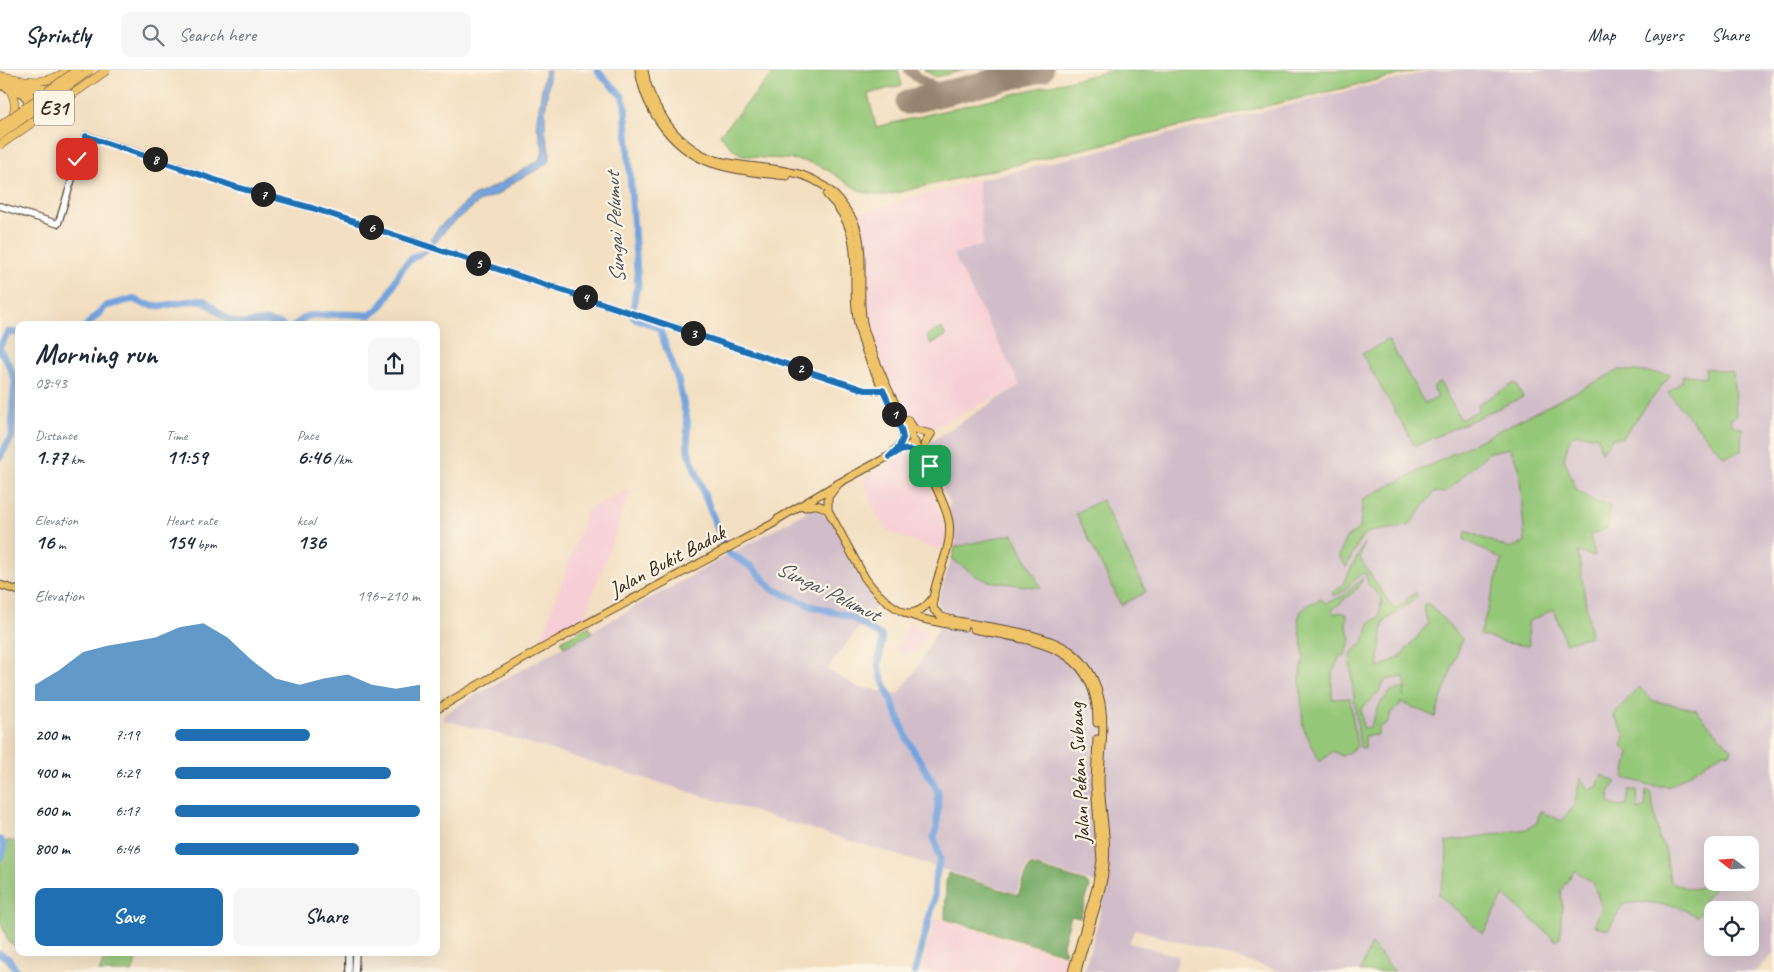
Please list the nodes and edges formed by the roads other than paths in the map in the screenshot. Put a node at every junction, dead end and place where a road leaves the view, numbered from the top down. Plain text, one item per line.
1 (69, 70) edge
2 (77, 70) edge
3 (85, 70) edge
4 (90, 70) edge
5 (108, 70) edge
6 (639, 70) edge
7 (644, 70) edge
8 (0, 77) edge
9 (0, 84) edge
10 (20, 85) junction
11 (62, 86) junction
12 (8, 87) junction
13 (35, 106) junction
14 (42, 116) junction
15 (0, 126) edge
16 (0, 134) edge
17 (0, 146) edge
18 (0, 206) edge
19 (880, 382) junction
20 (871, 390) junction
21 (883, 390) junction
22 (897, 407) junction
23 (915, 442) junction
24 (903, 449) junction
25 (920, 454) junction
26 (889, 457) junction
27 (929, 473) junction
28 (839, 483) junction
29 (828, 510) junction
30 (774, 523) junction
31 (0, 585) edge
32 (15, 590) edge
33 (934, 595) junction
34 (906, 613) junction
35 (440, 708) edge
36 (350, 956) edge
37 (356, 956) edge
38 (349, 972) edge
39 (355, 972) edge
40 (1072, 972) edge
41 (1077, 972) edge

1 - 8 highway
2 - 15 highway, bridge
3 - 11 highway
4 - 16 highway, E31, bridge
5 - 14 highway
5 - 17 highway, E31, bridge
6 - 19 main road
7 - 22 main road
8 - 10 main road
9 - 12 main road
10 - 11 highway
10 - 13 main road
11 - 13 highway
12 - 13 main road
12 - 16 highway
13 - 14 main road
13 - 16 highway
14 - 17 highway
18 - 20 street
19 - 20 street
19 - 21 main road
20 - 21 street
21 - 26 main road
22 - 23 main road
22 - 27 main road
23 - 24 main road, Jalan Bukit Badak
23 - 25 main road
24 - 25 main road
24 - 26 main road, Jalan Bukit Badak
25 - 27 main road
26 - 28 main road, Jalan Bukit Badak
27 - 33 main road
28 - 29 main road
28 - 30 main road, Jalan Bukit Badak
29 - 30 main road
29 - 34 main road, Jalan Pekan Subang
30 - 35 main road, Jalan Bukit Badak
31 - 32 main road
33 - 34 main road
33 - 41 main road, Jalan Pekan Subang
34 - 40 main road, Jalan Pekan Subang
36 - 38 street
37 - 39 street

